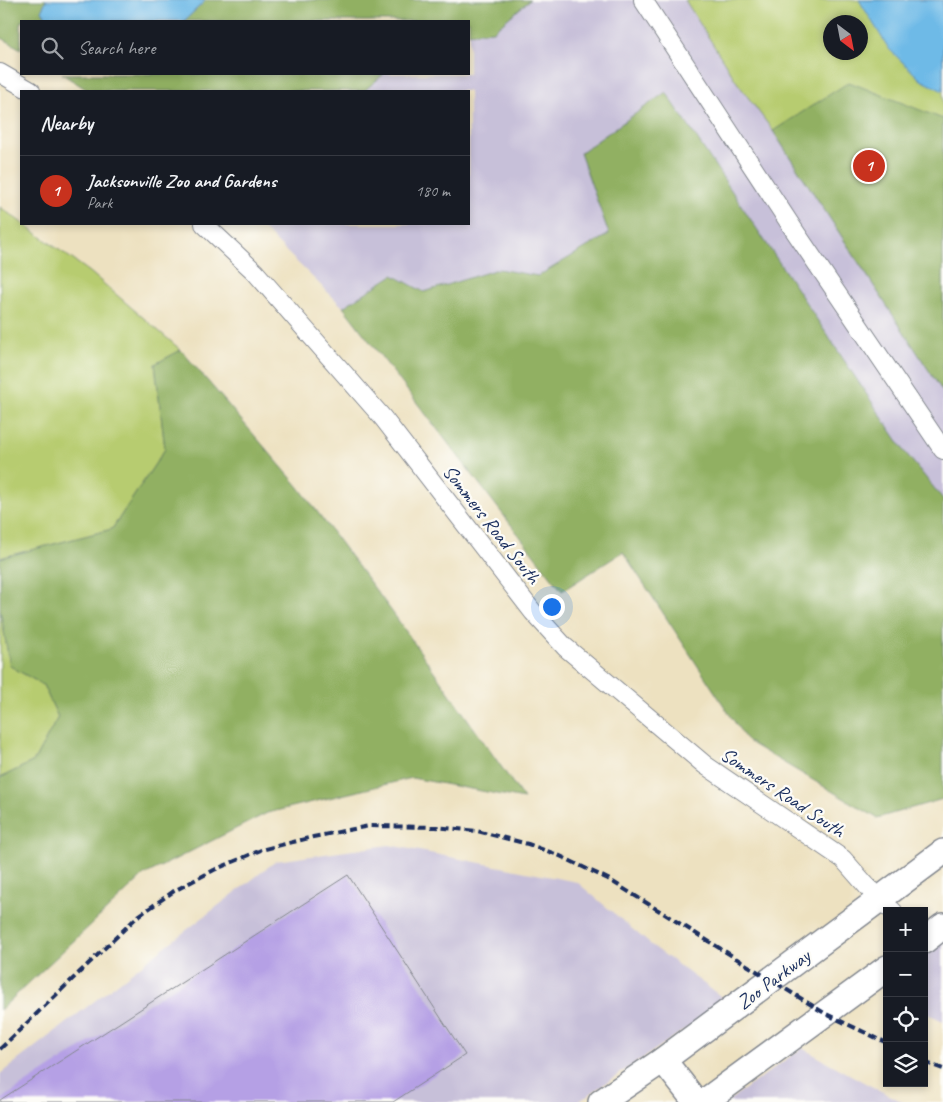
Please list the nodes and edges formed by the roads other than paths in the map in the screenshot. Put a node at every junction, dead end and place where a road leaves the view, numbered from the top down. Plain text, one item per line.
1 (643, 0) edge
2 (0, 72) edge
3 (29, 90) edge
4 (205, 225) edge
5 (943, 450) edge
6 (943, 852) edge
7 (886, 905) edge
8 (883, 971) edge
9 (663, 1060) junction
10 (600, 1102) edge
11 (696, 1102) edge
12 (704, 1102) edge

1 - 5 street
2 - 3 street
4 - 7 street, Sommers Road South
6 - 7 main road, Zoo Parkway
7 - 9 main road, Zoo Parkway
8 - 12 main road
9 - 10 main road, Zoo Parkway
9 - 11 main road

